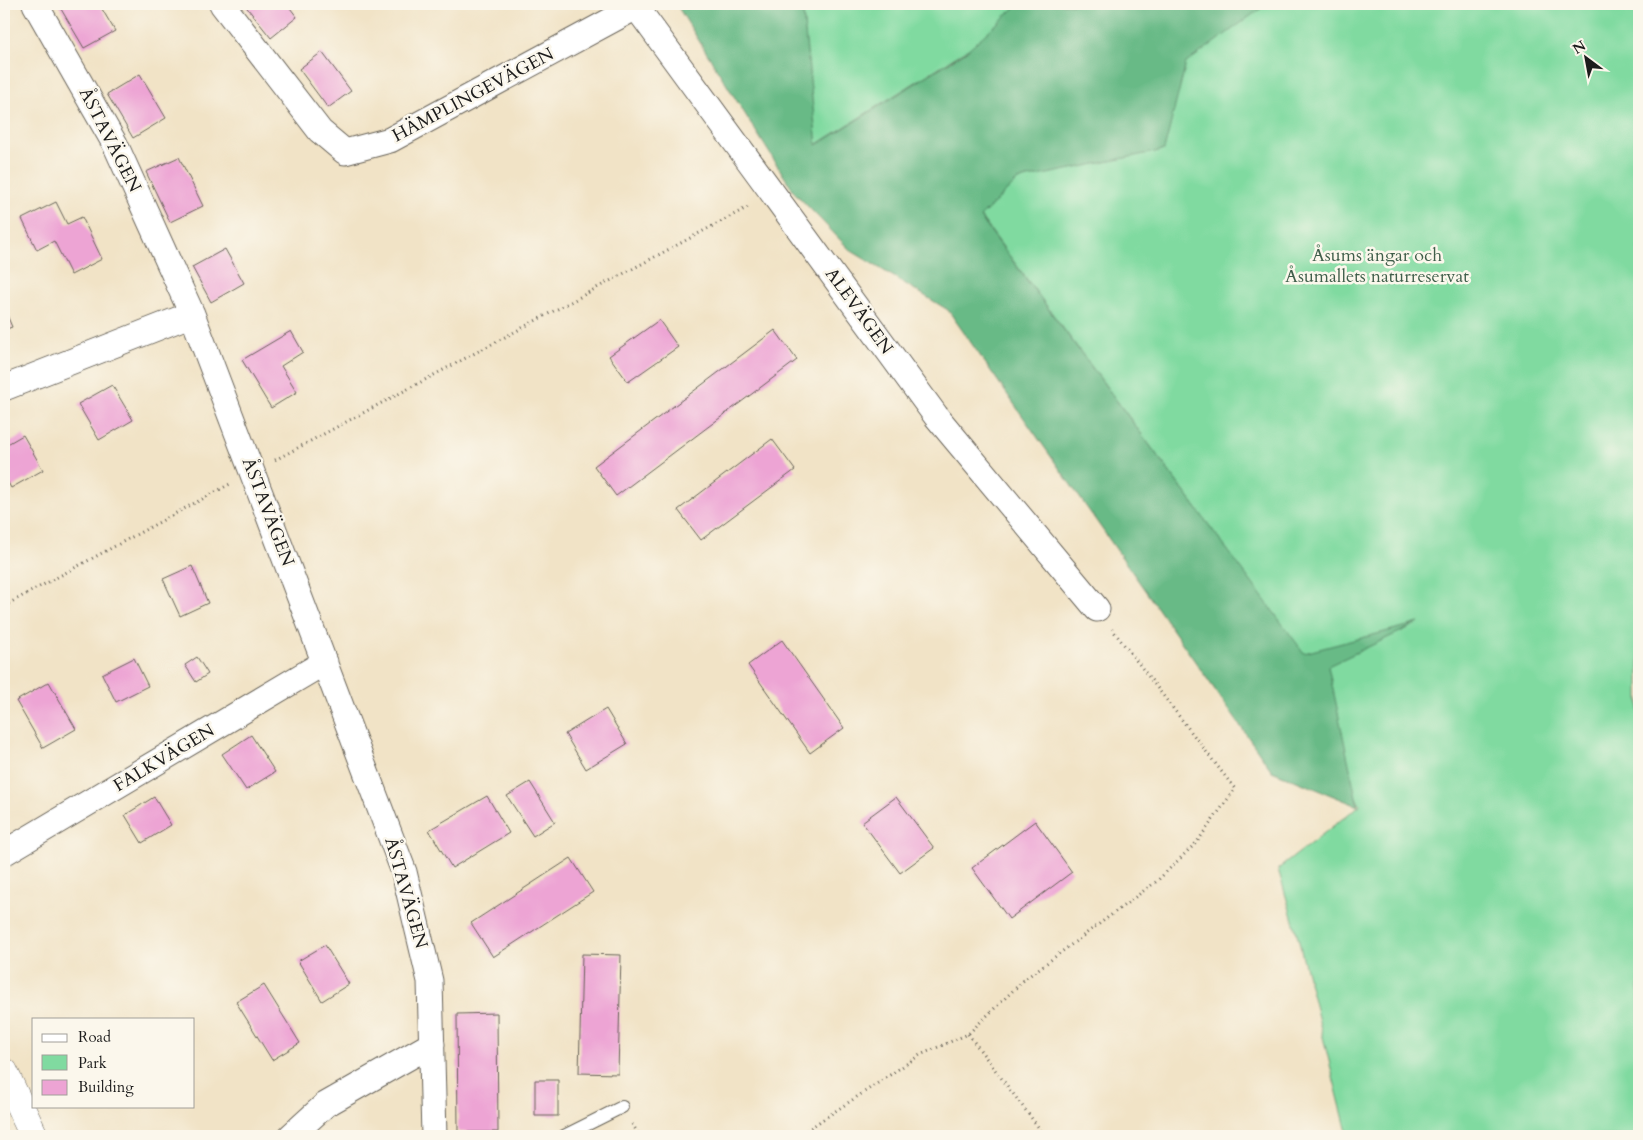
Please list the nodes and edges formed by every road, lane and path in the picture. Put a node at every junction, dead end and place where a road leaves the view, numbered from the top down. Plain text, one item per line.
1 (35, 4) edge
2 (222, 4) edge
3 (635, 5) edge
4 (773, 194) junction
5 (192, 314) junction
6 (4, 388) edge
7 (253, 472) junction
8 (4, 606) edge
9 (1097, 609) joint
10 (325, 662) junction
11 (4, 853) edge
12 (968, 1034) junction
13 (432, 1044) junction
14 (4, 1072) edge
15 (622, 1107) dead end
16 (34, 1136) edge
17 (291, 1136) edge
18 (434, 1136) edge
19 (564, 1136) edge
20 (798, 1136) edge
21 (1045, 1136) edge

1 - 5 street, ÅSTAVÄGEN
2 - 3 street, HÄMPLINGEVÄGEN
3 - 4 street, ALEVÄGEN
4 - 7 path
4 - 9 street, ALEVÄGEN
5 - 6 street
5 - 7 street, ÅSTAVÄGEN
7 - 8 path
7 - 10 street, ÅSTAVÄGEN
9 - 12 path
10 - 11 street, FALKVÄGEN
10 - 13 street, ÅSTAVÄGEN
12 - 20 path
12 - 21 path
13 - 17 street
13 - 18 street, ÅSTAVÄGEN
14 - 16 street
15 - 19 lane

